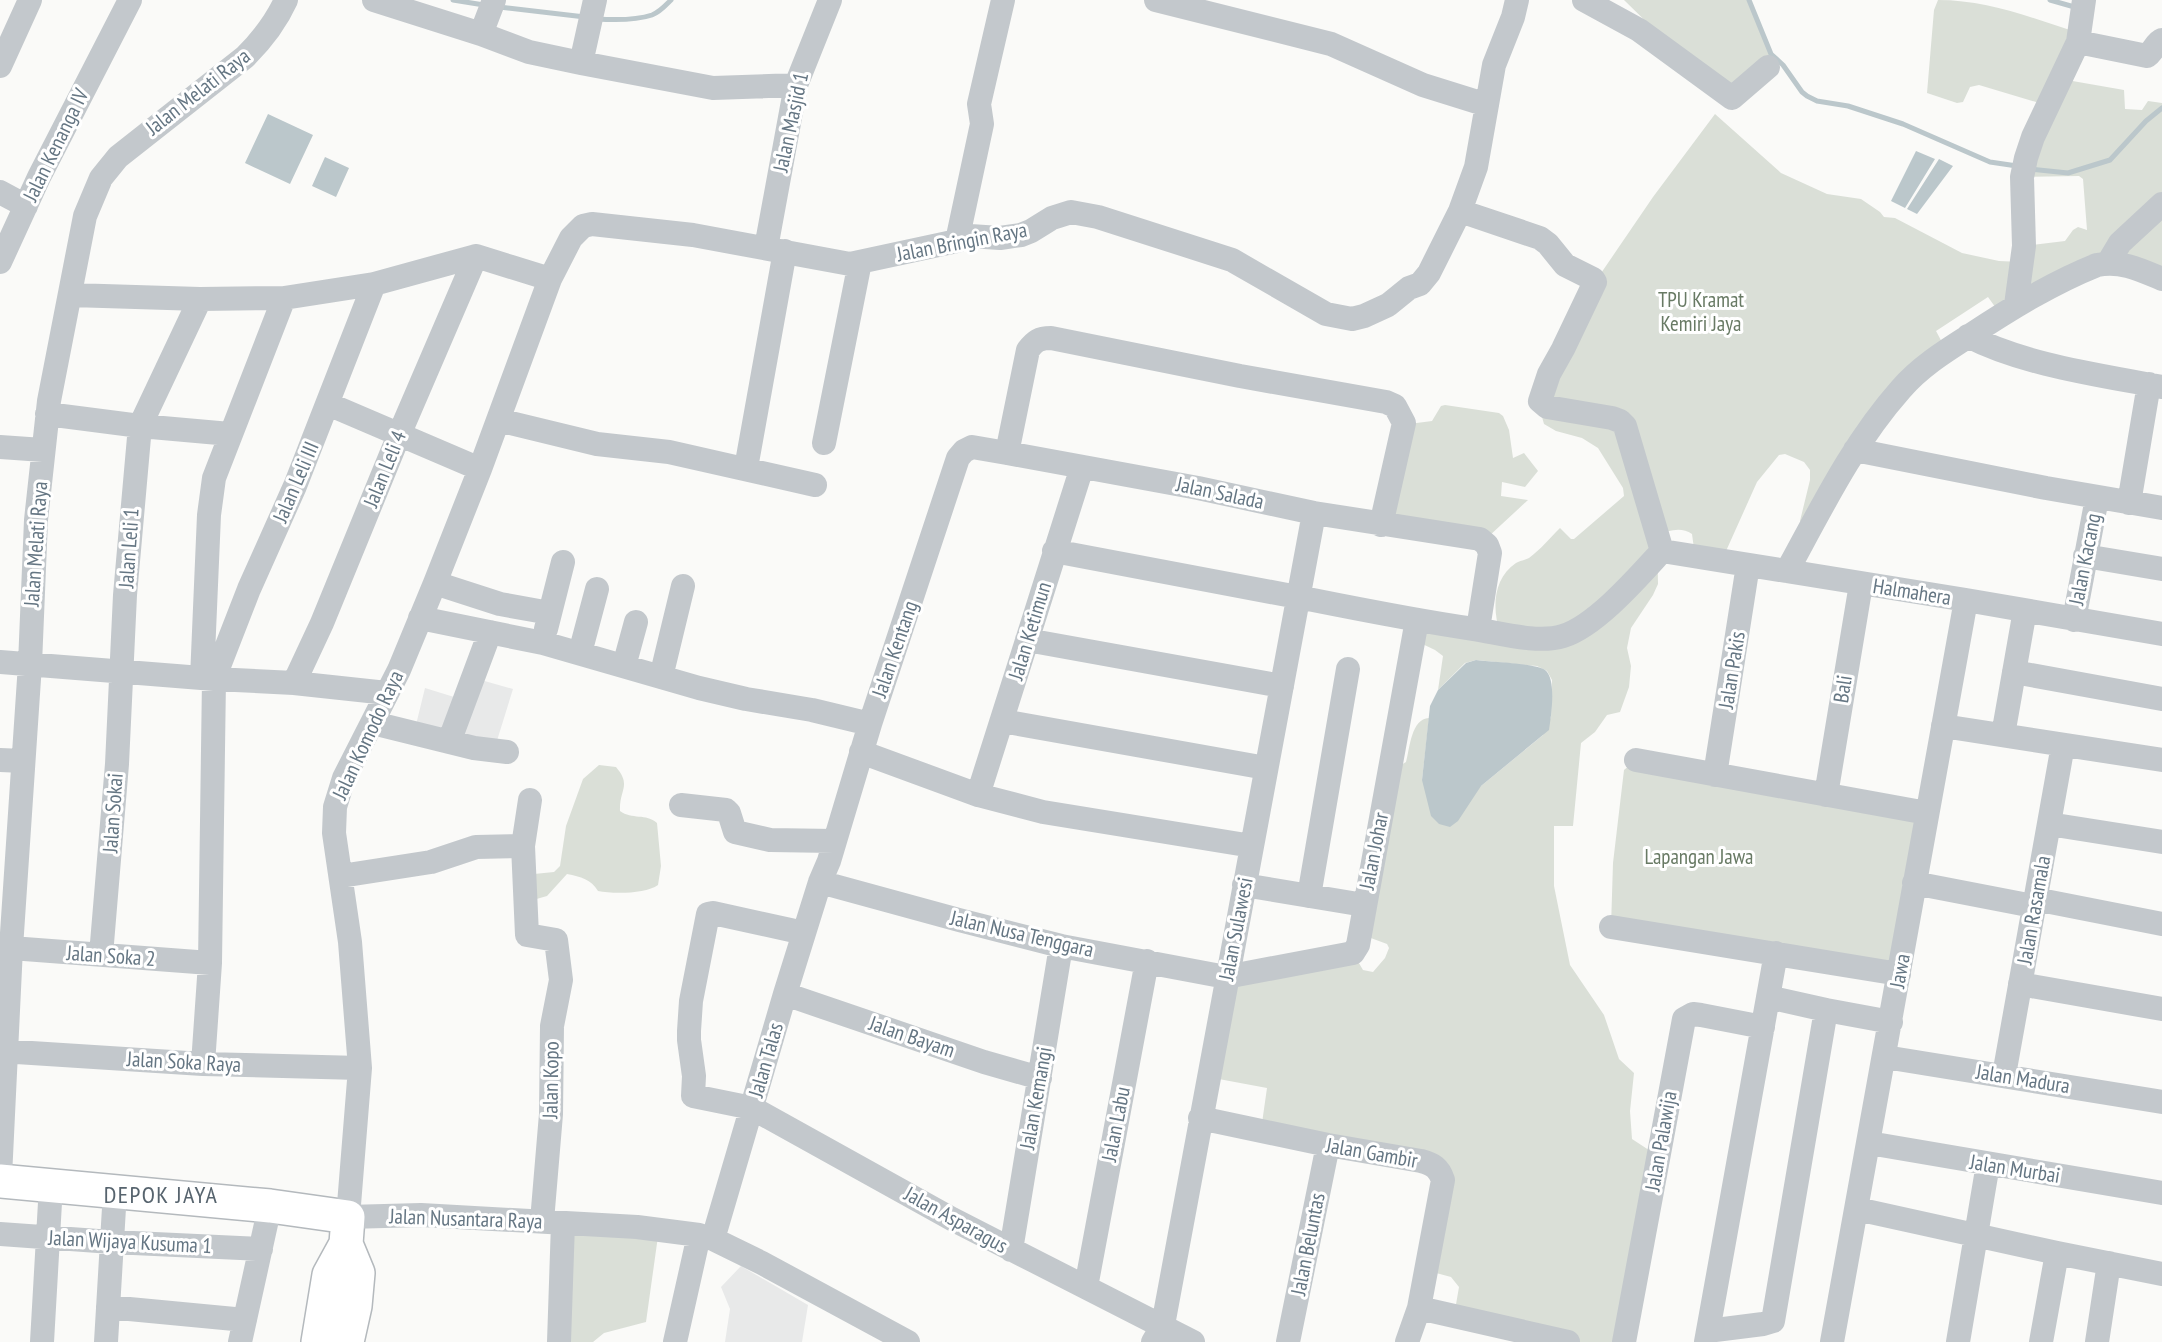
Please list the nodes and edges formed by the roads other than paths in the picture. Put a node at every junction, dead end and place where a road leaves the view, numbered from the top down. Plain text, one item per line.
1 (30, 0) edge
2 (130, 0) edge
3 (286, 0) edge
4 (374, 0) edge
5 (595, 0) edge
6 (830, 0) edge
7 (1156, 0) edge
8 (1584, 0) edge
9 (996, 1) edge
10 (492, 5) edge
11 (1515, 8) edge
12 (2082, 16) edge
13 (481, 34) junction
14 (2162, 40) edge
15 (580, 63) junction
16 (0, 66) edge
17 (1768, 67) dead end
18 (796, 84) junction
19 (1487, 105) junction
20 (0, 192) edge
21 (2162, 204) edge
22 (26, 206) junction
23 (1460, 211) junction
24 (592, 224) joint
25 (957, 241) junction
26 (775, 250) junction
27 (476, 256) junction
28 (0, 262) edge
29 (860, 262) junction
30 (2108, 263) junction
31 (550, 279) junction
32 (2162, 279) edge
33 (374, 284) junction
34 (70, 295) junction
35 (284, 298) junction
36 (200, 299) junction
37 (2016, 304) junction
38 (1968, 336) junction
39 (2156, 386) edge
40 (328, 404) junction
41 (47, 414) junction
42 (498, 420) junction
43 (140, 426) junction
44 (230, 434) junction
45 (399, 435) junction
46 (824, 443) dead end
47 (0, 447) edge
48 (43, 450) junction
49 (1855, 450) junction
50 (1007, 453) junction
51 (958, 458) joint
52 (1082, 467) junction
53 (746, 468) junction
54 (480, 469) junction
55 (815, 485) dead end
56 (2097, 498) junction
57 (2129, 503) junction
58 (2162, 508) edge
59 (1314, 513) junction
60 (1382, 525) junction
61 (1054, 551) junction
62 (1662, 551) junction
63 (2085, 556) junction
64 (563, 562) dead end
65 (1748, 564) junction
66 (2162, 569) edge
67 (1787, 571) junction
68 (435, 583) junction
69 (1861, 584) junction
70 (683, 586) dead end
71 (597, 589) dead end
72 (1298, 597) junction
73 (1966, 600) junction
74 (2025, 610) junction
75 (550, 613) junction
76 (420, 618) junction
77 (1417, 620) junction
78 (2074, 620) junction
79 (636, 622) dead end
80 (1478, 630) junction
81 (490, 632) junction
82 (2162, 634) edge
83 (1027, 640) junction
84 (543, 643) junction
85 (580, 653) junction
86 (0, 662) edge
87 (30, 664) junction
88 (624, 666) junction
89 (1348, 669) dead end
90 (121, 671) junction
91 (2014, 672) junction
92 (661, 677) junction
93 (208, 679) junction
94 (294, 683) junction
95 (1281, 686) junction
96 (387, 693) junction
97 (2162, 699) edge
98 (1002, 721) junction
99 (373, 723) junction
100 (870, 724) junction
101 (1943, 726) junction
102 (2003, 735) junction
103 (448, 742) junction
104 (2063, 745) junction
105 (507, 752) dead end
106 (861, 752) junction
107 (12, 760) edge
108 (1636, 760) dead end
109 (2162, 760) edge
110 (1266, 768) junction
111 (1715, 774) junction
112 (978, 795) junction
113 (1826, 795) junction
114 (530, 800) dead end
115 (681, 805) dead end
116 (1927, 813) junction
117 (2049, 824) junction
118 (834, 841) junction
119 (2162, 842) edge
120 (523, 846) junction
121 (1252, 846) junction
122 (341, 876) junction
123 (820, 882) junction
124 (1914, 883) junction
125 (1244, 885) junction
126 (1309, 896) junction
127 (2034, 903) junction
128 (1364, 905) junction
129 (2162, 924) edge
130 (1611, 927) dead end
131 (804, 933) junction
132 (1061, 946) junction
133 (11, 948) junction
134 (1776, 953) junction
135 (101, 955) junction
136 (1147, 961) junction
137 (210, 963) junction
138 (1899, 974) junction
139 (1226, 977) junction
140 (2020, 984) junction
141 (785, 993) junction
142 (1768, 997) junction
143 (2162, 1009) edge
144 (1826, 1010) junction
145 (1891, 1022) junction
146 (1763, 1027) junction
147 (4, 1052) edge
148 (1885, 1057) junction
149 (203, 1064) junction
150 (360, 1068) junction
151 (2004, 1075) junction
152 (1040, 1078) junction
153 (2162, 1102) edge
154 (752, 1108) junction
155 (1200, 1118) junction
156 (1869, 1143) junction
157 (1328, 1145) junction
158 (1988, 1164) junction
159 (0, 1179) edge
160 (51, 1185) junction
161 (115, 1191) junction
162 (2162, 1193) edge
163 (270, 1206) junction
164 (1857, 1209) junction
165 (553, 1222) junction
166 (347, 1231) junction
167 (0, 1234) edge
168 (1975, 1235) junction
169 (48, 1237) junction
170 (706, 1237) junction
171 (112, 1242) junction
172 (261, 1249) junction
173 (1011, 1250) junction
174 (2057, 1253) junction
175 (2109, 1263) junction
176 (2162, 1274) edge
177 (1086, 1287) junction
178 (108, 1307) junction
179 (1419, 1308) junction
180 (242, 1331) edge
181 (1158, 1334) edge
182 (885, 1336) edge
183 (1707, 1336) edge
184 (42, 1342) edge
185 (106, 1342) edge
186 (318, 1342) edge
187 (347, 1342) edge
188 (559, 1342) edge
189 (675, 1342) edge
190 (908, 1342) edge
191 (1193, 1342) edge
192 (1288, 1342) edge
193 (1407, 1342) edge
194 (1568, 1342) edge
195 (1624, 1342) edge
196 (1832, 1342) edge
197 (1958, 1342) edge
198 (2041, 1342) edge
199 (2097, 1342) edge

1 - 16 street
2 - 22 street, Jalan Kenanga IV
3 - 34 street, Jalan Melati Raya
4 - 13 street
5 - 15 street
6 - 18 street, Jalan Masjid 1
7 - 19 street
8 - 17 street
9 - 25 street
10 - 13 street
11 - 19 street, Jalan Bringin Raya
12 - 14 street
12 - 37 street
13 - 15 street
15 - 18 street
18 - 26 street, Jalan Masjid 1
19 - 23 street, Jalan Bringin Raya
20 - 22 street
21 - 30 street
22 - 28 street, Jalan Kenanga IV
23 - 25 street, Jalan Bringin Raya
23 - 62 street
24 - 26 street, Jalan Bringin Raya
24 - 31 street, Jalan Komodo Raya
25 - 29 street, Jalan Bringin Raya
26 - 29 street, Jalan Bringin Raya
26 - 53 street, Jalan Masjid 1
27 - 31 street
27 - 33 street
27 - 45 street, Jalan Leli 4
29 - 46 street
30 - 32 street
30 - 37 street
31 - 42 street, Jalan Komodo Raya
33 - 35 street
33 - 40 street, Jalan Leli III
34 - 36 street
34 - 41 street, Jalan Melati Raya
35 - 36 street
35 - 44 street
36 - 43 street, Jalan Leli 1
37 - 38 street
38 - 39 street
38 - 49 street
39 - 57 street
40 - 45 street
40 - 93 street, Jalan Leli III
41 - 43 street
41 - 48 street, Jalan Melati Raya
42 - 53 street
42 - 54 street, Jalan Komodo Raya
43 - 44 street
43 - 90 street, Jalan Leli 1
44 - 93 street
45 - 54 street
45 - 94 street, Jalan Leli 4
47 - 48 street
48 - 87 street, Jalan Melati Raya
49 - 56 street
49 - 67 street
50 - 51 street, Jalan Salada
50 - 52 street, Jalan Salada
50 - 60 street
51 - 100 street, Jalan Kentang
52 - 59 street, Jalan Salada
52 - 61 street, Jalan Ketimun
53 - 55 street
54 - 68 street, Jalan Komodo Raya
56 - 57 street
56 - 63 street, Jalan Kacang
57 - 58 street
59 - 60 street, Jalan Salada
59 - 72 street, Jalan Sulawesi
60 - 80 street, Jalan Salada
61 - 72 street
61 - 83 street, Jalan Ketimun
62 - 65 street, Halmahera
62 - 80 street
63 - 66 street
63 - 78 street, Jalan Kacang
64 - 75 street
65 - 67 street, Halmahera
65 - 111 street, Jalan Pakis
67 - 69 street, Halmahera
68 - 75 street
68 - 76 street, Jalan Komodo Raya
69 - 73 street, Halmahera
69 - 113 street, Bali
70 - 92 street
71 - 85 street
72 - 77 street
72 - 95 street, Jalan Sulawesi
73 - 74 street, Halmahera
73 - 101 street, Jawa
74 - 78 street, Halmahera
74 - 91 street
75 - 84 street
76 - 81 street
76 - 96 street, Jalan Komodo Raya
77 - 80 street
77 - 128 street, Jalan Johar
78 - 82 street, Halmahera
79 - 88 street
81 - 84 street
81 - 103 street
83 - 95 street
83 - 98 street, Jalan Ketimun
84 - 85 street
85 - 88 street
86 - 87 street
87 - 90 street
87 - 107 street, Jalan Melati Raya
88 - 92 street
89 - 126 street
90 - 93 street
90 - 135 street, Jalan Sokai
91 - 97 street
91 - 102 street
92 - 100 street
93 - 94 street
93 - 137 street
94 - 96 street
95 - 110 street, Jalan Sulawesi
96 - 99 street, Jalan Komodo Raya
98 - 110 street
98 - 112 street, Jalan Ketimun
99 - 103 street
99 - 122 street, Jalan Komodo Raya
100 - 106 street, Jalan Kentang
101 - 102 street
101 - 116 street, Jawa
102 - 104 street
103 - 105 street
104 - 109 street
104 - 117 street, Jalan Rasamala
106 - 112 street
106 - 118 street, Jalan Kentang
107 - 133 street, Jalan Melati Raya
108 - 111 street
110 - 121 street, Jalan Sulawesi
111 - 113 street
112 - 121 street
113 - 116 street
114 - 120 street
115 - 118 street
116 - 124 street, Jawa
117 - 119 street
117 - 127 street, Jalan Rasamala
118 - 123 street, Jalan Kentang
120 - 122 street
120 - 165 street, Jalan Kopo
121 - 125 street, Jalan Sulawesi
122 - 150 street, Jalan Komodo Raya
123 - 131 street, Jalan Talas
123 - 132 street, Jalan Nusa Tenggara
124 - 127 street
124 - 138 street, Jawa
125 - 126 street
125 - 139 street, Jalan Sulawesi
126 - 128 street
127 - 129 street
127 - 140 street, Jalan Rasamala
128 - 139 street, Jalan Johar
130 - 134 street
131 - 141 street, Jalan Talas
131 - 154 street, Jalan Asparagus
132 - 136 street, Jalan Nusa Tenggara
132 - 152 street, Jalan Kemangi
133 - 135 street, Jalan Soka 2
133 - 147 street, Jalan Melati Raya
134 - 138 street
134 - 142 street
135 - 137 street, Jalan Soka 2
136 - 139 street, Jalan Nusa Tenggara
136 - 177 street, Jalan Labu
137 - 149 street
138 - 145 street, Jawa
139 - 155 street, Jalan Sulawesi
140 - 143 street
140 - 151 street, Jalan Rasamala
141 - 152 street, Jalan Bayam
141 - 154 street, Jalan Talas
142 - 144 street
142 - 146 street
144 - 145 street
144 - 183 street
145 - 148 street, Jawa
146 - 183 street
146 - 195 street, Jalan Palawija
147 - 149 street, Jalan Soka Raya
147 - 159 street, Jalan Melati Raya
148 - 151 street, Jalan Madura
148 - 156 street, Jawa
149 - 150 street, Jalan Soka Raya
150 - 166 street, Jalan Komodo Raya
151 - 153 street, Jalan Madura
152 - 173 street, Jalan Kemangi
154 - 170 street, Jalan Talas
154 - 173 street, Jalan Asparagus
155 - 157 street, Jalan Gambir
155 - 181 street, Jalan Sulawesi
156 - 158 street, Jalan Murbai
156 - 164 street, Jawa
157 - 179 street, Jalan Gambir
157 - 192 street, Jalan Beluntas
158 - 162 street, Jalan Murbai
158 - 168 street
159 - 160 highway, Jalan Nusantara Raya
160 - 161 highway, Jalan Nusantara Raya
160 - 169 street
161 - 163 highway, Jalan Nusantara Raya
161 - 171 street
163 - 166 highway, Jalan Nusantara Raya
163 - 172 street
164 - 168 street
164 - 196 street, Jawa
165 - 166 street, Jalan Nusantara Raya
165 - 170 street, Jalan Nusantara Raya
165 - 188 street, Jalan Kopo
166 - 186 highway
166 - 187 highway
167 - 169 street, Jalan Wijaya Kusuma 1
168 - 174 street
168 - 197 street
169 - 171 street, Jalan Wijaya Kusuma 1
169 - 184 street
170 - 182 street, Jalan Nusantara Raya
170 - 189 street, Jalan Talas
171 - 172 street, Jalan Wijaya Kusuma 1
171 - 178 street
172 - 180 street
173 - 177 street, Jalan Asparagus
174 - 175 street
174 - 198 street
175 - 176 street
175 - 199 street
177 - 181 street, Jalan Asparagus
178 - 180 street
178 - 185 street
179 - 193 street, Jalan Gambir
179 - 194 street
181 - 191 street, Jalan Asparagus
182 - 190 street, Jalan Nusantara Raya

